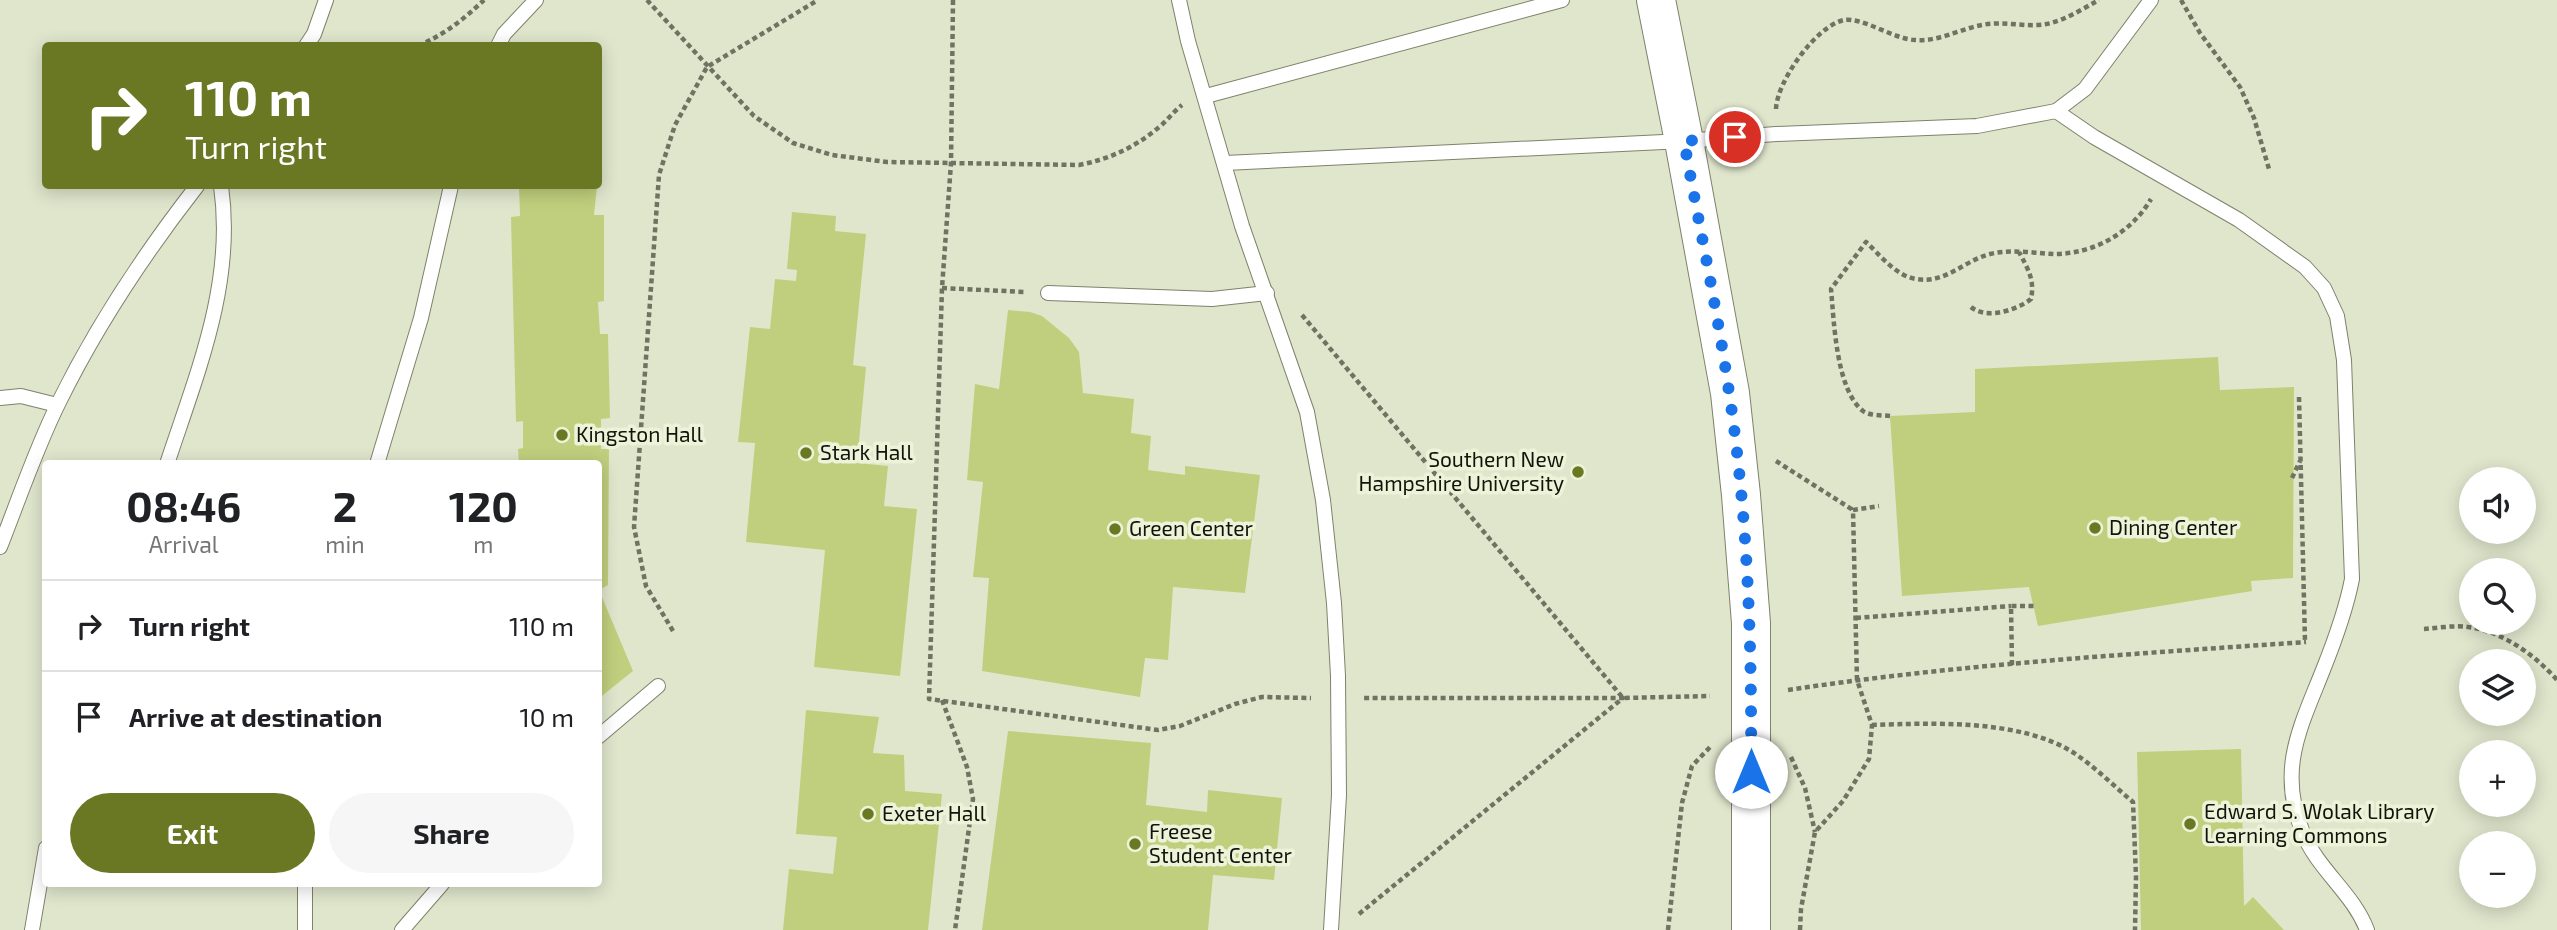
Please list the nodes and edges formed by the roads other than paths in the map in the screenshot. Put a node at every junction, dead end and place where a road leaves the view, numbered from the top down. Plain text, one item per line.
1 (327, 0) edge
2 (536, 0) edge
3 (1179, 0) edge
4 (1562, 0) edge
5 (1656, 0) edge
6 (2151, 0) edge
7 (309, 42) edge
8 (500, 42) edge
9 (1206, 96) junction
10 (2056, 111) junction
11 (1684, 141) junction
12 (1225, 163) junction
13 (195, 189) edge
14 (221, 189) edge
15 (451, 189) edge
16 (1048, 293) road end
17 (1266, 293) junction
18 (0, 398) edge
19 (57, 405) junction
20 (168, 460) edge
21 (378, 460) edge
22 (0, 547) edge
23 (658, 686) dead end
24 (602, 734) edge
25 (42, 871) edge
26 (304, 887) edge
27 (439, 887) edge
28 (32, 930) edge
29 (304, 930) edge
30 (402, 930) edge
31 (1331, 930) edge
32 (1751, 930) edge
33 (2367, 930) edge

1 - 7 lane
2 - 8 lane
3 - 9 lane
4 - 9 lane
5 - 11 street
6 - 10 lane
9 - 12 lane
10 - 11 lane
10 - 33 lane
11 - 12 lane
11 - 32 street
12 - 17 lane
13 - 19 lane
14 - 20 lane
15 - 21 lane
16 - 17 lane
17 - 31 lane
18 - 19 lane
19 - 22 lane
23 - 24 lane
25 - 28 lane
26 - 29 lane
27 - 30 lane

